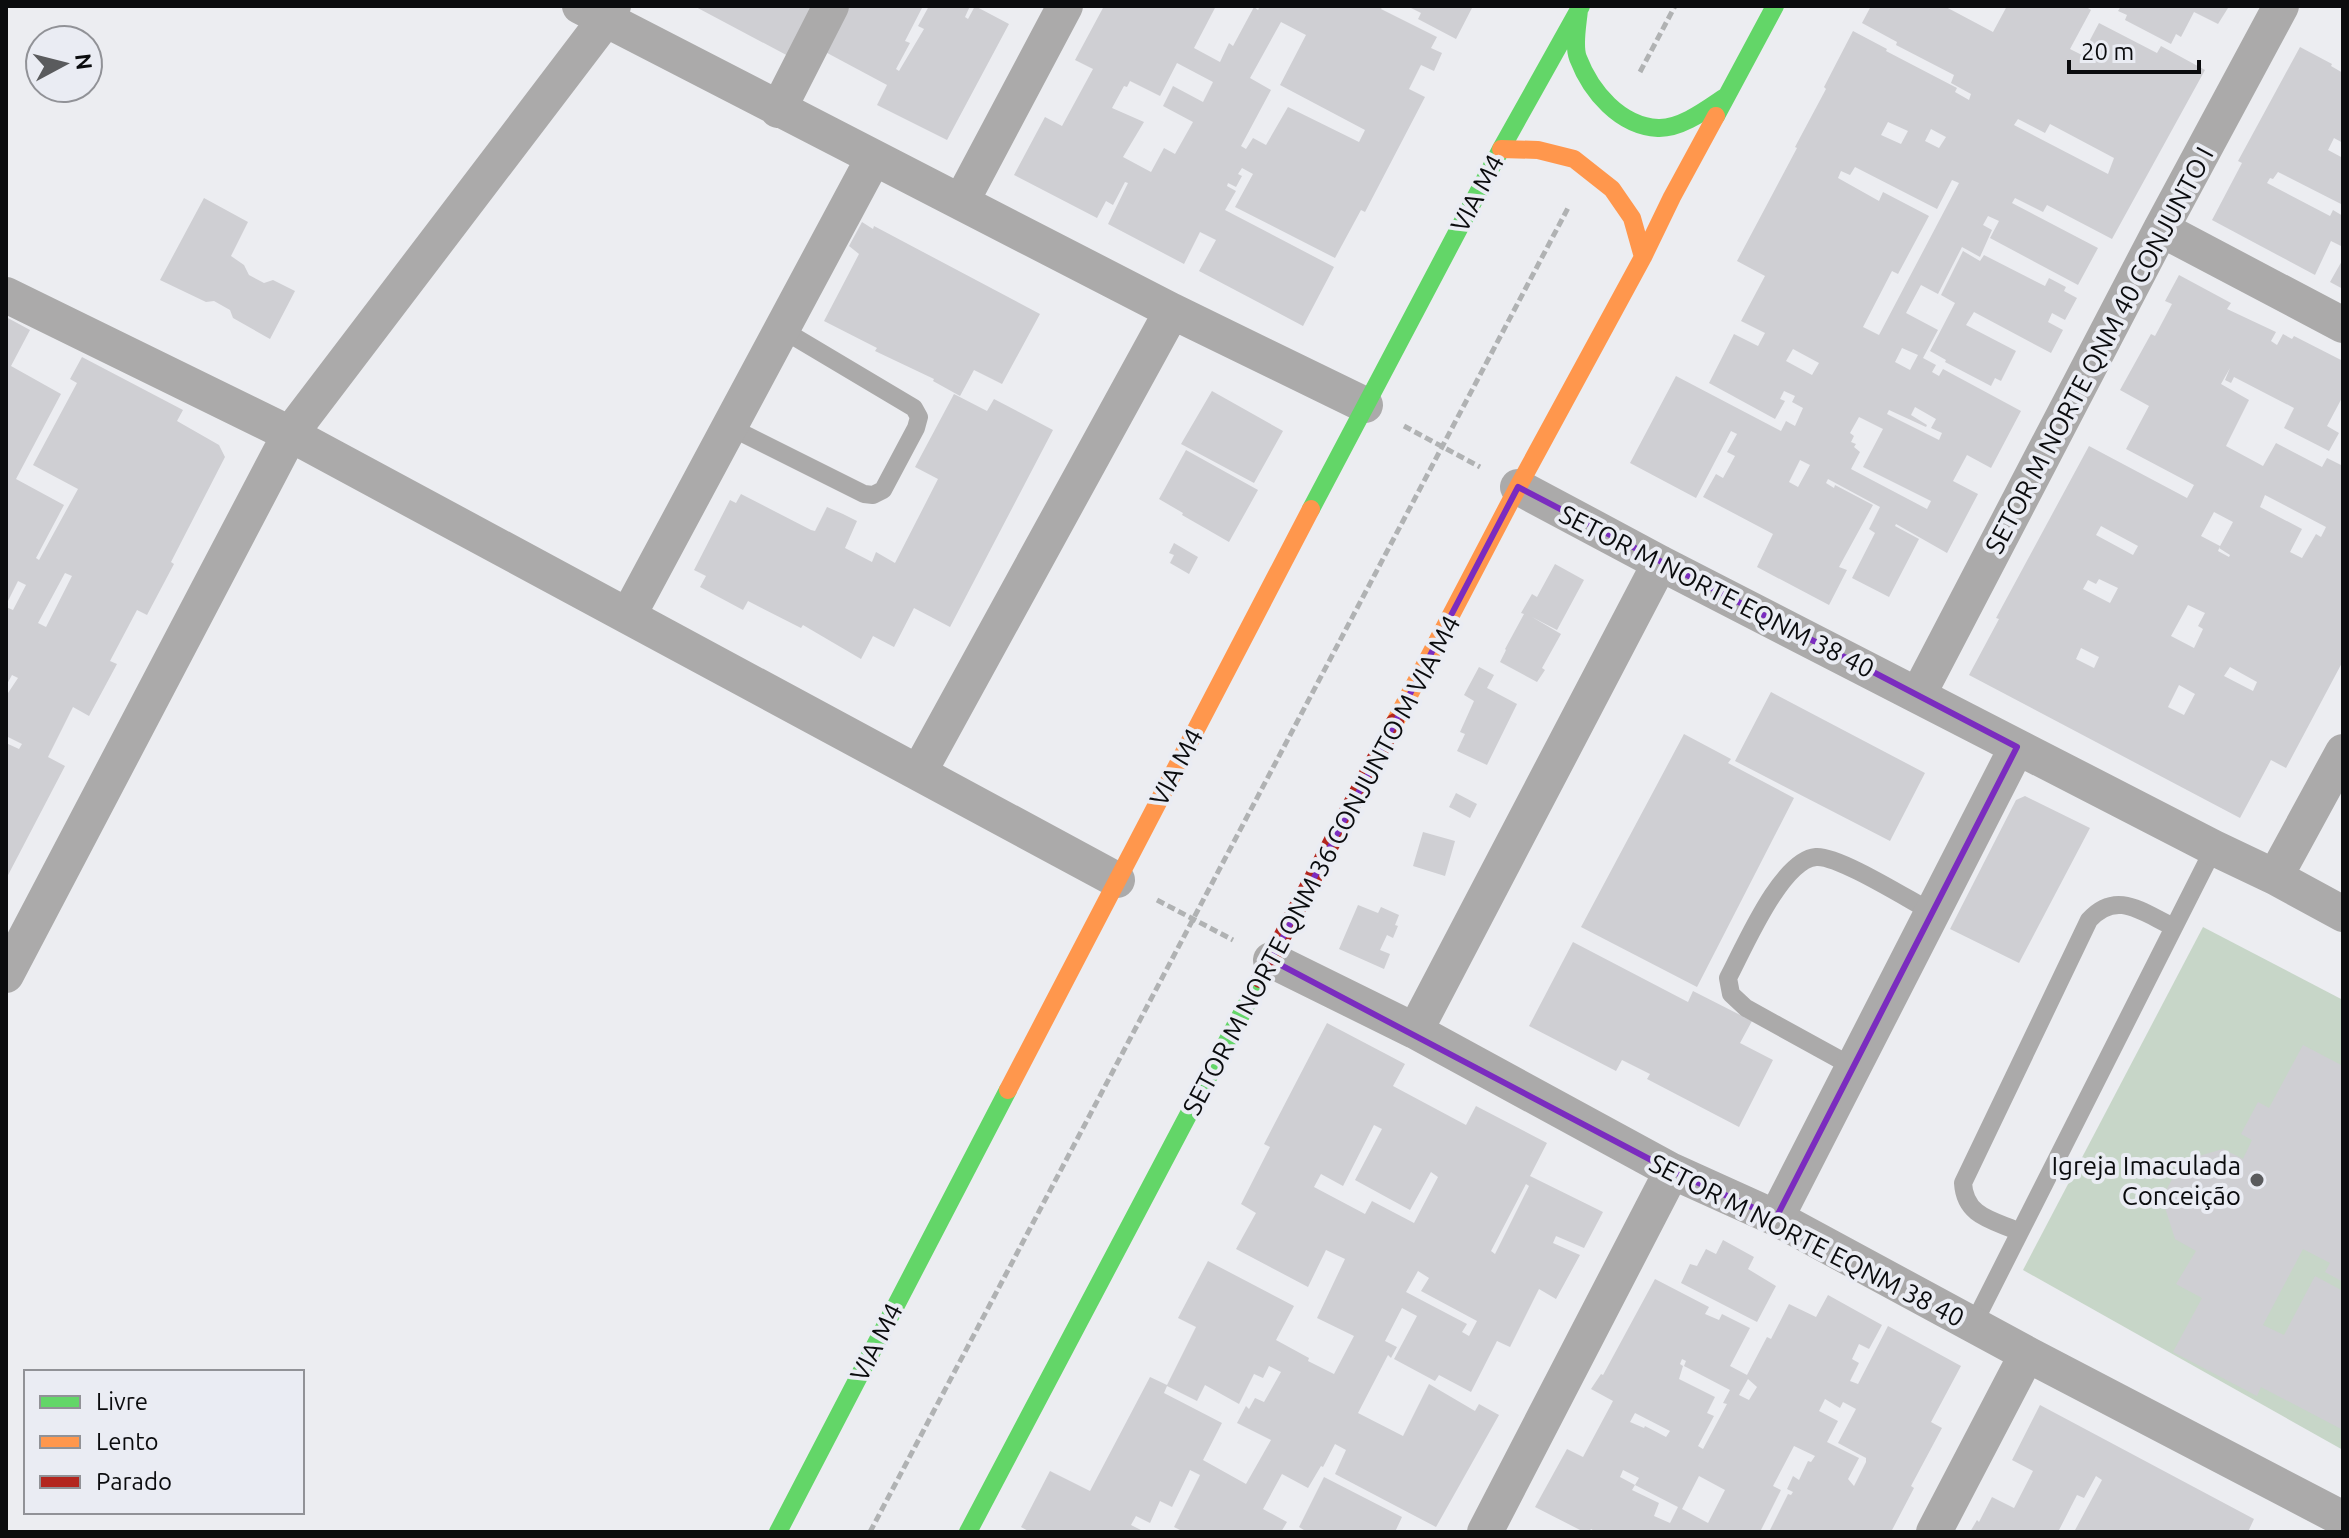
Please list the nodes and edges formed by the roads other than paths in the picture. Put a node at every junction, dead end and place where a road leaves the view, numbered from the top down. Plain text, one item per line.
1 (831, 6) edge
2 (1065, 6) edge
3 (1775, 6) edge
4 (2281, 6) edge
5 (1580, 8) edge
6 (599, 11) edge
7 (1725, 97) junction
8 (778, 110) junction
9 (1501, 149) junction
10 (873, 159) junction
11 (961, 202) junction
12 (2161, 229) junction
13 (1643, 257) junction
14 (6, 295) edge
15 (1172, 311) junction
16 (2343, 325) edge
17 (783, 330) junction
18 (1365, 405) junction
19 (730, 427) junction
20 (290, 434) junction
21 (1518, 487) junction
22 (1660, 563) junction
23 (628, 616) junction
24 (1918, 695) junction
25 (2017, 747) junction
26 (2343, 752) edge
27 (919, 772) junction
28 (2214, 848) junction
29 (2275, 877) junction
30 (1117, 880) junction
31 (1932, 912) junction
32 (2343, 914) edge
33 (2174, 927) junction
34 (1271, 960) junction
35 (6, 975) edge
36 (1415, 1031) junction
37 (1855, 1068) junction
38 (1672, 1171) junction
39 (1776, 1218) junction
40 (2020, 1232) junction
41 (1973, 1325) junction
42 (2027, 1354) junction
43 (2343, 1519) edge
44 (778, 1532) edge
45 (968, 1532) edge
46 (1485, 1532) edge
47 (1934, 1532) edge

1 - 8 street
2 - 11 street
3 - 7 main road
4 - 12 street, SETOR M NORTE QNM 40 CONJUNTO I
5 - 7 main road
5 - 9 main road, VIA M4
6 - 8 street
6 - 20 street
7 - 13 main road, SETOR M NORTE QNM 36 CONJUNTO M VIA M4
8 - 10 street
9 - 13 main road
9 - 18 main road, VIA M4
10 - 11 street
10 - 17 street
11 - 15 street
12 - 16 street
12 - 24 street, SETOR M NORTE QNM 40 CONJUNTO I
13 - 21 main road, SETOR M NORTE QNM 36 CONJUNTO M VIA M4
14 - 20 street
15 - 18 street
15 - 27 street
17 - 19 street
17 - 19 lane
18 - 30 main road, VIA M4
19 - 23 street
20 - 23 street
20 - 35 street
21 - 22 street, SETOR M NORTE EQNM 38 40
21 - 34 main road, SETOR M NORTE QNM 36 CONJUNTO M VIA M4
22 - 24 street, SETOR M NORTE EQNM 38 40
22 - 36 street
23 - 27 street
24 - 25 street, SETOR M NORTE EQNM 38 40
25 - 28 street, SETOR M NORTE EQNM 38 40
25 - 31 street
26 - 29 street
27 - 30 street
28 - 29 street, SETOR M NORTE EQNM 38 40
28 - 33 lane
29 - 32 street, SETOR M NORTE EQNM 38 40
30 - 44 main road, VIA M4
31 - 37 street
31 - 37 lane
33 - 40 lane
33 - 40 lane
34 - 36 street, SETOR M NORTE EQNM 38 40
34 - 45 main road, SETOR M NORTE QNM 36 CONJUNTO M VIA M4
36 - 38 street, SETOR M NORTE EQNM 38 40
37 - 39 street
38 - 39 street, SETOR M NORTE EQNM 38 40
38 - 46 street
39 - 41 street, SETOR M NORTE EQNM 38 40
40 - 41 lane
41 - 42 street, SETOR M NORTE EQNM 38 40
42 - 43 street, SETOR M NORTE EQNM 38 40
42 - 47 street

